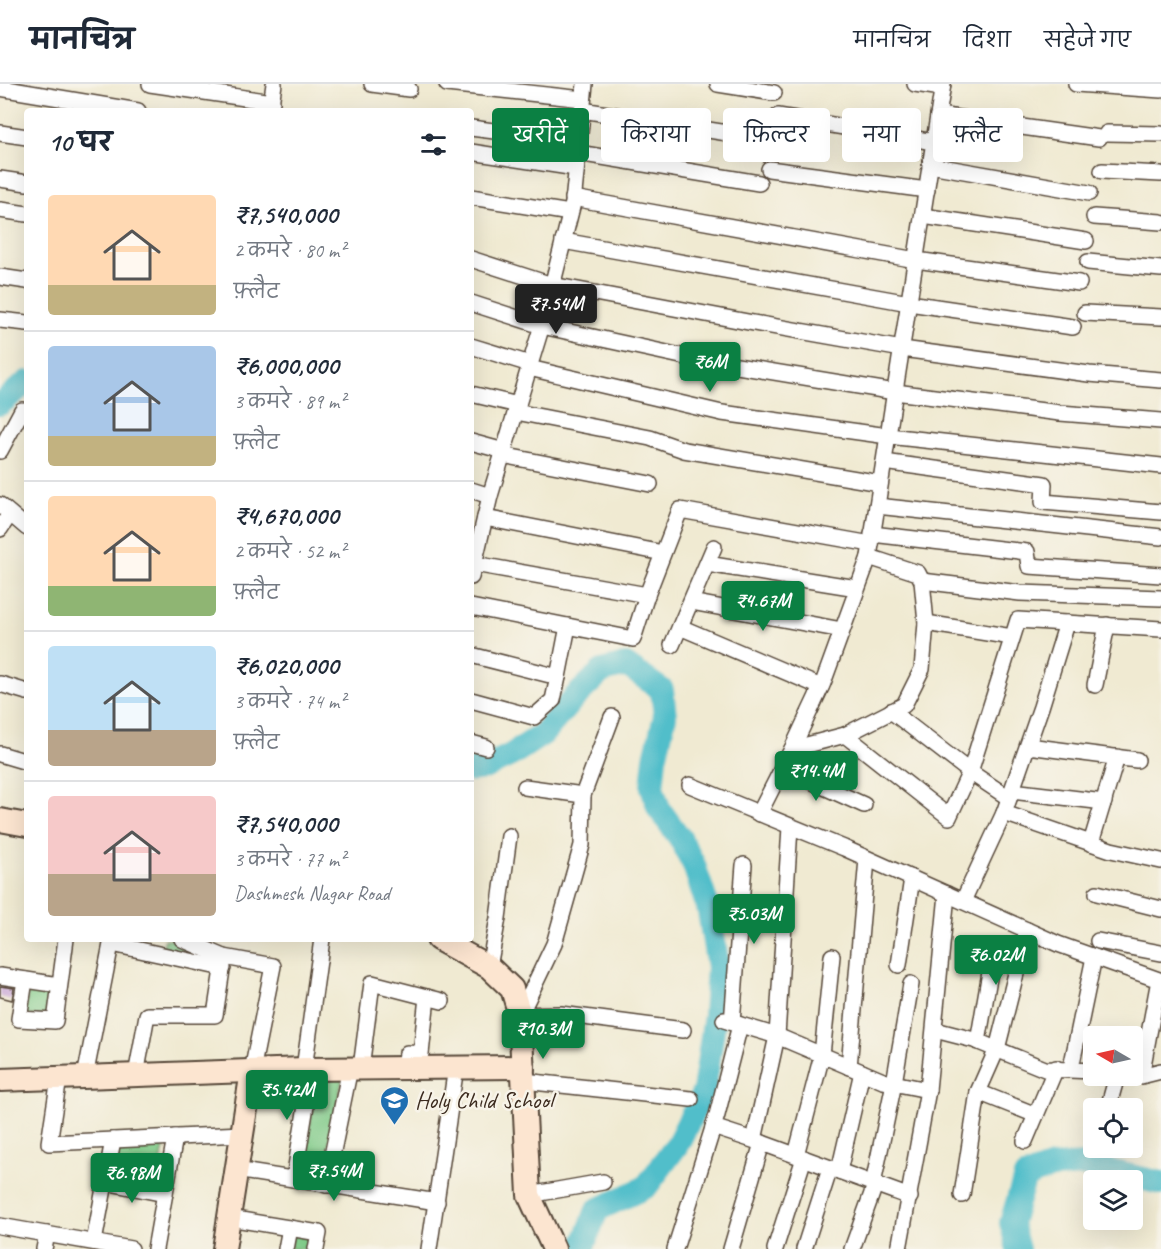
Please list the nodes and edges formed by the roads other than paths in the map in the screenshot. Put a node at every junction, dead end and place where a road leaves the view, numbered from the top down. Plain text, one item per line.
1 (150, 84) edge
2 (274, 84) edge
3 (372, 84) edge
4 (447, 84) edge
5 (718, 84) edge
6 (915, 84) edge
7 (1076, 84) edge
8 (942, 86) edge
9 (0, 88) edge
10 (409, 89) dead end
11 (1161, 90) edge
12 (774, 93) dead end
13 (583, 97) edge
14 (271, 106) edge
15 (120, 108) edge
16 (939, 108) edge
17 (830, 125) edge
18 (1023, 125) edge
19 (474, 129) edge
20 (723, 129) edge
21 (0, 133) edge
22 (492, 133) edge
23 (1161, 134) edge
24 (24, 137) edge
25 (933, 142) edge
26 (933, 148) edge
27 (474, 152) edge
28 (492, 152) edge
29 (589, 156) edge
30 (577, 162) edge
31 (930, 165) junction
32 (769, 169) dead end
33 (1102, 171) dead end
34 (1161, 174) edge
35 (0, 179) edge
36 (24, 183) edge
37 (759, 183) dead end
38 (927, 190) junction
39 (1089, 193) dead end
40 (474, 197) edge
41 (572, 206) junction
42 (0, 210) edge
43 (24, 214) edge
44 (923, 216) junction
45 (1094, 217) dead end
46 (1161, 222) edge
47 (563, 241) junction
48 (1086, 241) dead end
49 (474, 260) edge
50 (916, 260) junction
51 (1088, 262) dead end
52 (1161, 269) edge
53 (0, 277) edge
54 (24, 281) edge
55 (1079, 283) dead end
56 (552, 285) junction
57 (909, 303) junction
58 (474, 304) edge
59 (1085, 313) dead end
60 (1161, 317) edge
61 (0, 320) edge
62 (24, 323) edge
63 (542, 326) junction
64 (1073, 327) dead end
65 (474, 347) edge
66 (902, 349) junction
67 (529, 366) junction
68 (1161, 380) edge
69 (895, 392) junction
70 (474, 395) edge
71 (517, 409) junction
72 (24, 412) edge
73 (1161, 421) edge
74 (888, 436) junction
75 (474, 443) edge
76 (0, 451) edge
77 (503, 453) junction
78 (884, 462) junction
79 (1161, 466) edge
80 (880, 483) junction
81 (650, 484) dead end
82 (474, 491) edge
83 (490, 496) junction
84 (877, 506) junction
85 (5, 510) edge
86 (1161, 512) edge
87 (485, 518) junction
88 (24, 526) edge
89 (0, 529) edge
90 (476, 535) edge
91 (1161, 537) edge
92 (870, 545) junction
93 (714, 547) dead end
94 (663, 553) junction
95 (474, 558) edge
96 (707, 564) junction
97 (474, 570) edge
98 (1161, 575) edge
99 (922, 581) junction
100 (857, 588) junction
101 (646, 595) junction
102 (1161, 598) edge
103 (691, 602) junction
104 (474, 608) edge
105 (926, 623) junction
106 (1067, 623) junction
107 (1107, 625) junction
108 (568, 626) junction
109 (680, 627) junction
110 (1161, 629) edge
111 (842, 630) junction
112 (1012, 638) junction
113 (672, 645) dead end
114 (474, 656) edge
115 (558, 677) junction
116 (0, 684) edge
117 (1095, 685) dead end
118 (821, 687) junction
119 (24, 691) edge
120 (474, 701) edge
121 (891, 711) junction
122 (612, 717) dead end
123 (845, 735) junction
124 (474, 744) edge
125 (1028, 746) junction
126 (486, 747) dead end
127 (792, 749) junction
128 (0, 754) edge
129 (1117, 757) junction
130 (1137, 760) dead end
131 (24, 761) edge
132 (782, 768) junction
133 (970, 772) junction
134 (690, 785) dead end
135 (525, 786) dead end
136 (1011, 794) junction
137 (583, 795) junction
138 (1104, 802) junction
139 (864, 805) dead end
140 (1004, 813) junction
141 (759, 814) junction
142 (0, 820) edge
143 (24, 824) edge
144 (790, 826) junction
145 (509, 836) dead end
146 (1091, 843) junction
147 (867, 859) junction
148 (1161, 861) edge
149 (744, 865) dead end
150 (912, 878) junction
151 (1097, 893) dead end
152 (947, 894) junction
153 (963, 901) junction
154 (1161, 909) edge
155 (1027, 930) junction
156 (1098, 941) dead end
157 (66, 942) edge
158 (112, 942) edge
159 (187, 942) edge
160 (322, 942) edge
161 (443, 942) edge
162 (155, 946) edge
163 (994, 950) dead end
164 (1161, 953) edge
165 (832, 956) dead end
166 (1094, 957) junction
167 (224, 962) junction
168 (899, 965) dead end
169 (489, 967) junction
170 (0, 976) edge
171 (25, 980) junction
172 (911, 984) dead end
173 (59, 985) junction
174 (519, 1015) junction
175 (732, 1023) junction
176 (935, 1029) junction
177 (683, 1030) dead end
178 (777, 1036) junction
179 (978, 1042) junction
180 (997, 1049) junction
181 (1143, 1049) edge
182 (822, 1055) junction
183 (456, 1067) junction
184 (356, 1068) junction
185 (405, 1068) junction
186 (1064, 1068) junction
187 (308, 1069) junction
188 (856, 1069) junction
189 (1083, 1070) edge
190 (252, 1071) junction
191 (1161, 1071) edge
192 (523, 1074) junction
193 (136, 1075) junction
194 (1143, 1075) edge
195 (1143, 1076) edge
196 (85, 1077) junction
197 (59, 1078) junction
198 (1161, 1078) edge
199 (0, 1080) edge
200 (894, 1083) junction
201 (928, 1090) junction
202 (978, 1092) junction
203 (691, 1099) dead end
204 (1036, 1115) junction
205 (713, 1127) junction
206 (242, 1134) junction
207 (175, 1137) junction
208 (113, 1140) junction
209 (758, 1141) junction
210 (1025, 1141) dead end
211 (800, 1157) junction
212 (236, 1170) junction
213 (835, 1170) junction
214 (294, 1179) junction
215 (105, 1182) junction
216 (603, 1182) dead end
217 (874, 1184) junction
218 (326, 1185) junction
219 (165, 1194) junction
220 (529, 1195) junction
221 (962, 1195) dead end
222 (910, 1197) junction
223 (437, 1202) junction
224 (229, 1218) junction
225 (0, 1226) edge
226 (290, 1228) junction
227 (45, 1241) edge
228 (101, 1245) edge
229 (904, 1248) edge
230 (131, 1249) edge
231 (155, 1249) edge
232 (224, 1249) edge
233 (286, 1249) edge
234 (316, 1249) edge
235 (429, 1249) edge
236 (554, 1249) edge
237 (675, 1249) edge
238 (731, 1249) edge
239 (775, 1249) edge
240 (804, 1249) edge
241 (852, 1249) edge

1 - 14 street
2 - 14 street
3 - 10 street
4 - 13 street
5 - 12 street
6 - 8 street
7 - 11 street
8 - 16 street
9 - 15 street
13 - 20 street
17 - 25 street
18 - 23 street
19 - 22 street
21 - 24 street
26 - 31 street
27 - 28 street
29 - 37 street
30 - 41 street
31 - 38 street
31 - 39 street
32 - 38 street
33 - 34 street
35 - 36 street
38 - 44 street
40 - 41 street
41 - 47 street
41 - 50 street
42 - 43 street
44 - 48 street
44 - 50 street
45 - 46 street
47 - 56 street
47 - 57 street
49 - 56 street
50 - 55 street
50 - 57 street
51 - 52 street
53 - 54 street
56 - 63 street
56 - 66 street
57 - 64 street
57 - 66 street
58 - 63 street
59 - 60 street
61 - 62 street
63 - 67 street
63 - 69 street
65 - 67 street
66 - 68 street
66 - 69 street
67 - 71 street
67 - 74 street
69 - 73 street
69 - 74 street
70 - 71 street
71 - 77 street
71 - 80 street
72 - 76 street
74 - 78 street
74 - 79 street
75 - 77 street
77 - 81 street
77 - 83 street
78 - 80 street
78 - 86 street
80 - 84 street
82 - 83 street
83 - 87 street
84 - 91 street
84 - 92 street
85 - 88 street
85 - 89 street
87 - 90 street
87 - 94 street
90 - 95 street
92 - 94 street
92 - 98 street
92 - 99 street
92 - 100 street
93 - 96 street
94 - 101 street
96 - 100 street
96 - 103 street
97 - 101 street
99 - 102 street
99 - 105 street
100 - 111 street
101 - 108 street
103 - 109 street
103 - 111 street
104 - 108 street
105 - 112 street
105 - 121 street
106 - 107 street
106 - 112 street
106 - 125 street
107 - 110 street
107 - 117 street
108 - 115 street
109 - 113 street
109 - 118 street
111 - 118 street
112 - 133 street
114 - 115 street
115 - 120 street
116 - 119 street
118 - 127 street
121 - 123 street
121 - 133 street
122 - 137 street
123 - 127 street
123 - 133 street
124 - 126 street
125 - 129 street
125 - 136 street
127 - 132 street
128 - 131 street
129 - 130 street
129 - 138 street
132 - 139 street
132 - 141 street
133 - 136 street
134 - 141 street
135 - 137 street
136 - 138 street
136 - 140 street
137 - 174 street
138 - 146 street
140 - 146 street
140 - 153 street
141 - 144 street
142 - 143 street
144 - 147 street
144 - 178 street
145 - 169 street
146 - 148 street
147 - 150 street
147 - 188 street
149 - 175 street
150 - 152 street
150 - 168 street
151 - 154 street
152 - 153 street
152 - 176 street
153 - 155 street
155 - 166 street
155 - 180 street
156 - 164 street
157 - 173 street
158 - 162 street
158 - 196 street
159 - 167 street
160 - 187 street
161 - 169 street
162 - 167 street
163 - 179 street
165 - 182 street
166 - 181 street
166 - 186 street
167 - 190 street
167 - 193 street
169 - 174 street
170 - 171 street
171 - 173 street
171 - 173 street
172 - 200 street
174 - 177 street
174 - 192 street
175 - 178 street
175 - 205 street
176 - 179 street
176 - 201 street
178 - 182 street
178 - 209 street
179 - 180 street
180 - 186 street
180 - 202 street
182 - 188 street
182 - 211 street
183 - 185 street
183 - 192 street
183 - 223 street
184 - 185 street
184 - 185 street
184 - 187 street
184 - 218 street
186 - 189 street
186 - 204 street
187 - 190 street
187 - 214 street
188 - 200 street
188 - 213 street
190 - 193 street
190 - 206 street
191 - 194 street
192 - 203 street
192 - 220 street
193 - 196 street
195 - 198 street
196 - 197 street
197 - 199 street
197 - 208 street
200 - 201 street
200 - 217 street
201 - 222 street
202 - 204 street
202 - 221 street
204 - 210 street
205 - 209 street
205 - 237 street
206 - 207 street
206 - 212 street
207 - 208 street
207 - 219 street
208 - 215 street
209 - 211 street
209 - 238 street
211 - 213 street
211 - 239 street
212 - 214 street
212 - 224 street
213 - 217 street
213 - 240 street
214 - 218 street
215 - 219 street
215 - 228 street
216 - 220 street
217 - 222 street
217 - 241 street
218 - 223 street
219 - 231 street
220 - 236 street
222 - 229 street
223 - 235 street
224 - 226 street
224 - 232 street
225 - 227 street
226 - 233 street
226 - 234 street
227 - 228 street
228 - 230 street

